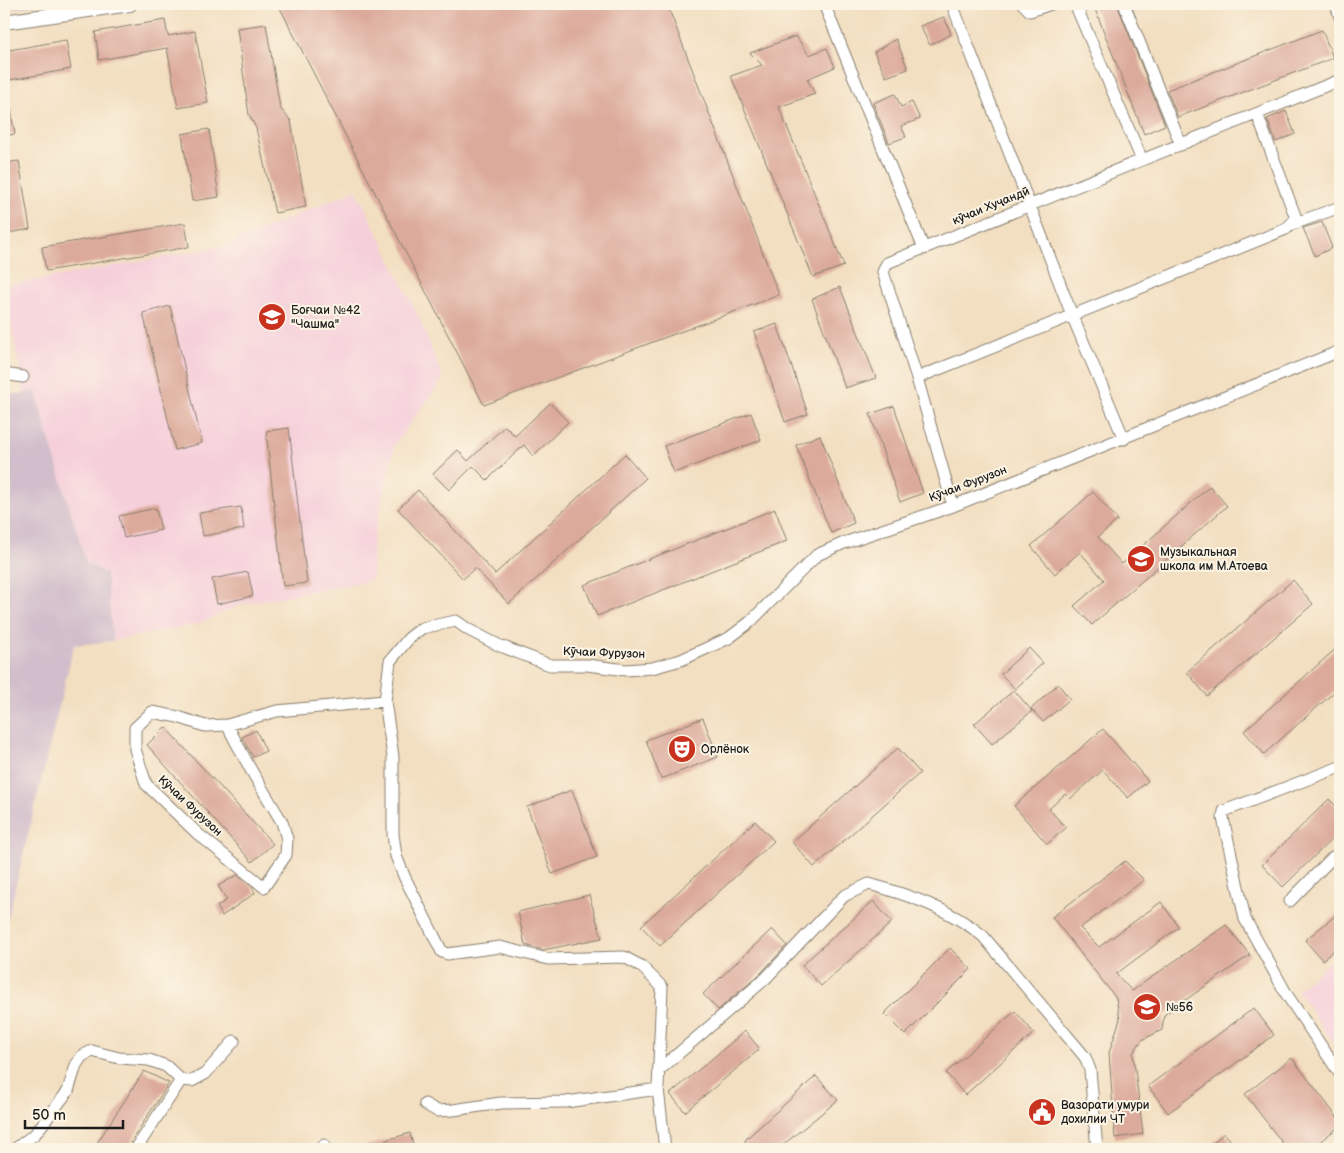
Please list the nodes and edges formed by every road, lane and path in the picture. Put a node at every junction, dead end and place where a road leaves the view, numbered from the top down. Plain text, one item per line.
1 (130, 4) edge
2 (824, 4) edge
3 (952, 4) edge
4 (1023, 4) edge
5 (1051, 4) edge
6 (1075, 4) edge
7 (1124, 4) edge
8 (1336, 4) edge
9 (1340, 17) edge
10 (4, 22) edge
11 (1340, 80) edge
12 (1257, 114) junction
13 (1181, 145) junction
14 (1142, 160) junction
15 (1029, 205) junction
16 (1340, 207) edge
17 (1294, 224) junction
18 (924, 249) junction
19 (1072, 315) junction
20 (1340, 352) edge
21 (4, 374) edge
22 (23, 377) dead end
23 (917, 378) junction
24 (1124, 439) junction
25 (952, 506) junction
26 (385, 701) junction
27 (227, 725) junction
28 (1340, 767) edge
29 (1340, 854) edge
30 (1290, 901) dead end
31 (234, 1042) dead end
32 (658, 1071) junction
33 (1340, 1074) edge
34 (181, 1080) junction
35 (658, 1088) junction
36 (425, 1104) dead end
37 (15, 1149) edge
38 (136, 1149) edge
39 (665, 1149) edge
40 (1097, 1149) edge

1 - 10 street
2 - 18 street
3 - 15 street
4 - 5 street
6 - 14 street
7 - 13 street
8 - 9 street
11 - 12 street, кӯчаи Хуҷандӣ
12 - 13 street, кӯчаи Хуҷандӣ
12 - 17 street
13 - 14 street, кӯчаи Хуҷандӣ
14 - 15 street, кӯчаи Хуҷандӣ
15 - 18 street, кӯчаи Хуҷандӣ
15 - 19 street
16 - 17 street
17 - 19 street
18 - 23 street, кӯчаи Хуҷандӣ
19 - 23 street
19 - 24 street
20 - 24 street, Кӯчаи Фурузон
21 - 22 street
23 - 25 street, кӯчаи Хуҷандӣ
24 - 25 street, Кӯчаи Фурузон
25 - 26 street, Кӯчаи Фурузон
26 - 27 street, Кӯчаи Фурузон
26 - 32 street
27 - 27 street, Кӯчаи Фурузон
28 - 33 street
29 - 30 street
31 - 34 street
32 - 35 street
32 - 40 street
34 - 37 street
34 - 38 street
35 - 36 street
35 - 39 street

